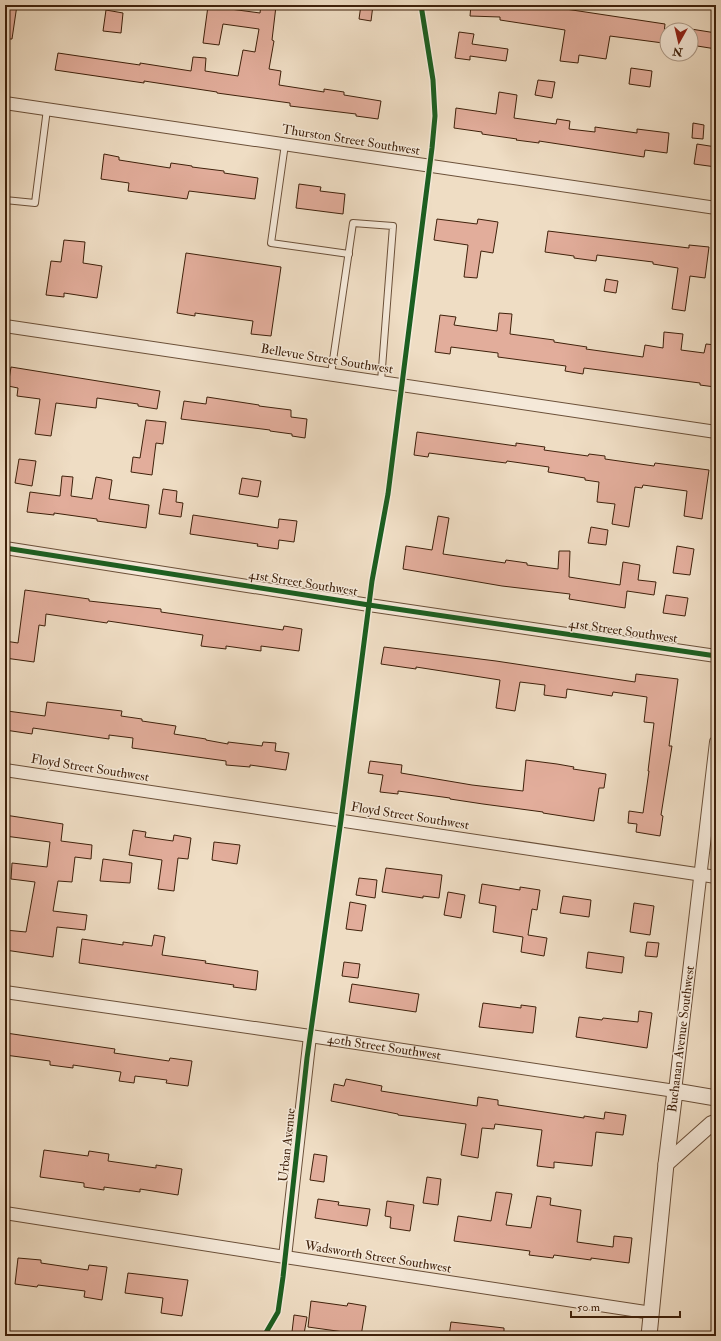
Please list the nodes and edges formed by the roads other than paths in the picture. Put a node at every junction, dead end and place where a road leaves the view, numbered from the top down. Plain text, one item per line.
1 (5, 103) edge
2 (47, 109) junction
3 (5, 130) edge
4 (5, 139) edge
5 (286, 144) junction
6 (5, 200) edge
7 (716, 208) edge
8 (349, 254) junction
9 (5, 326) edge
10 (331, 374) junction
11 (381, 381) junction
12 (716, 432) edge
13 (5, 548) edge
14 (716, 656) edge
15 (716, 742) edge
16 (5, 770) edge
17 (701, 874) junction
18 (716, 877) edge
19 (5, 992) edge
20 (310, 1036) junction
21 (675, 1091) junction
22 (716, 1098) edge
23 (716, 1122) edge
24 (666, 1164) junction
25 (5, 1213) edge
26 (285, 1257) junction
27 (652, 1313) junction
28 (649, 1336) edge

1 - 2 street, Thurston Street Southwest
2 - 5 street, Thurston Street Southwest
2 - 6 lane
3 - 4 lane
5 - 7 street, Thurston Street Southwest
5 - 8 lane
8 - 10 lane
8 - 11 lane
9 - 10 street, Bellevue Street Southwest
10 - 11 street, Bellevue Street Southwest
11 - 12 street, Bellevue Street Southwest
13 - 14 street, 41st Street Southwest
15 - 17 street, Buchanan Avenue Southwest
16 - 17 street, Floyd Street Southwest
17 - 18 street, Floyd Street Southwest
17 - 21 street, Buchanan Avenue Southwest
19 - 20 street, 40th Street Southwest
20 - 21 street, 40th Street Southwest
20 - 26 street, Urban Avenue
21 - 22 street, 40th Street Southwest
21 - 24 street, Buchanan Avenue Southwest
23 - 24 street
24 - 27 street, Buchanan Avenue Southwest
25 - 26 street, Wadsworth Street Southwest
26 - 27 street, Wadsworth Street Southwest
27 - 28 street, Buchanan Avenue Southwest

